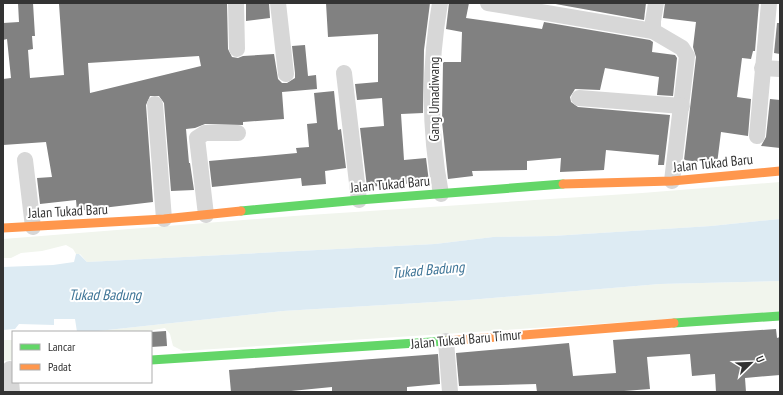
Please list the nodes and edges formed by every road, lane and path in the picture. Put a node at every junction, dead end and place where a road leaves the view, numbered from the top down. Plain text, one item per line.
1 (236, 3) edge
2 (278, 3) edge
3 (440, 3) edge
4 (488, 3) edge
5 (656, 3) edge
6 (769, 3) edge
7 (653, 31) junction
8 (237, 49) dead end
9 (762, 68) junction
10 (780, 70) edge
11 (344, 73) dead end
12 (286, 74) dead end
13 (579, 98) dead end
14 (155, 104) dead end
15 (682, 106) junction
16 (238, 133) dead end
17 (757, 136) dead end
18 (25, 160) dead end
19 (780, 171) edge
20 (672, 181) junction
21 (441, 194) junction
22 (359, 200) junction
23 (206, 215) junction
24 (164, 219) junction
25 (33, 227) junction
26 (3, 228) edge
27 (780, 316) edge
28 (446, 341) junction
29 (152, 360) edge
30 (9, 369) edge
31 (12, 392) edge
32 (450, 392) edge

1 - 8 street
2 - 12 street
3 - 21 street, Gang Umadiwang
4 - 7 street
5 - 7 street
6 - 9 street
7 - 15 street
9 - 10 street
9 - 17 street
11 - 22 street
13 - 15 street
14 - 24 street
15 - 20 street
16 - 23 street
18 - 25 street
19 - 20 street, Jalan Tukad Baru
20 - 21 street, Jalan Tukad Baru
21 - 22 street, Jalan Tukad Baru
22 - 23 street, Jalan Tukad Baru
23 - 24 street, Jalan Tukad Baru
24 - 25 street, Jalan Tukad Baru
25 - 26 street, Jalan Tukad Baru
27 - 28 street, Jalan Tukad Baru Timur
28 - 29 street, Jalan Tukad Baru Timur
28 - 32 street
30 - 31 street

